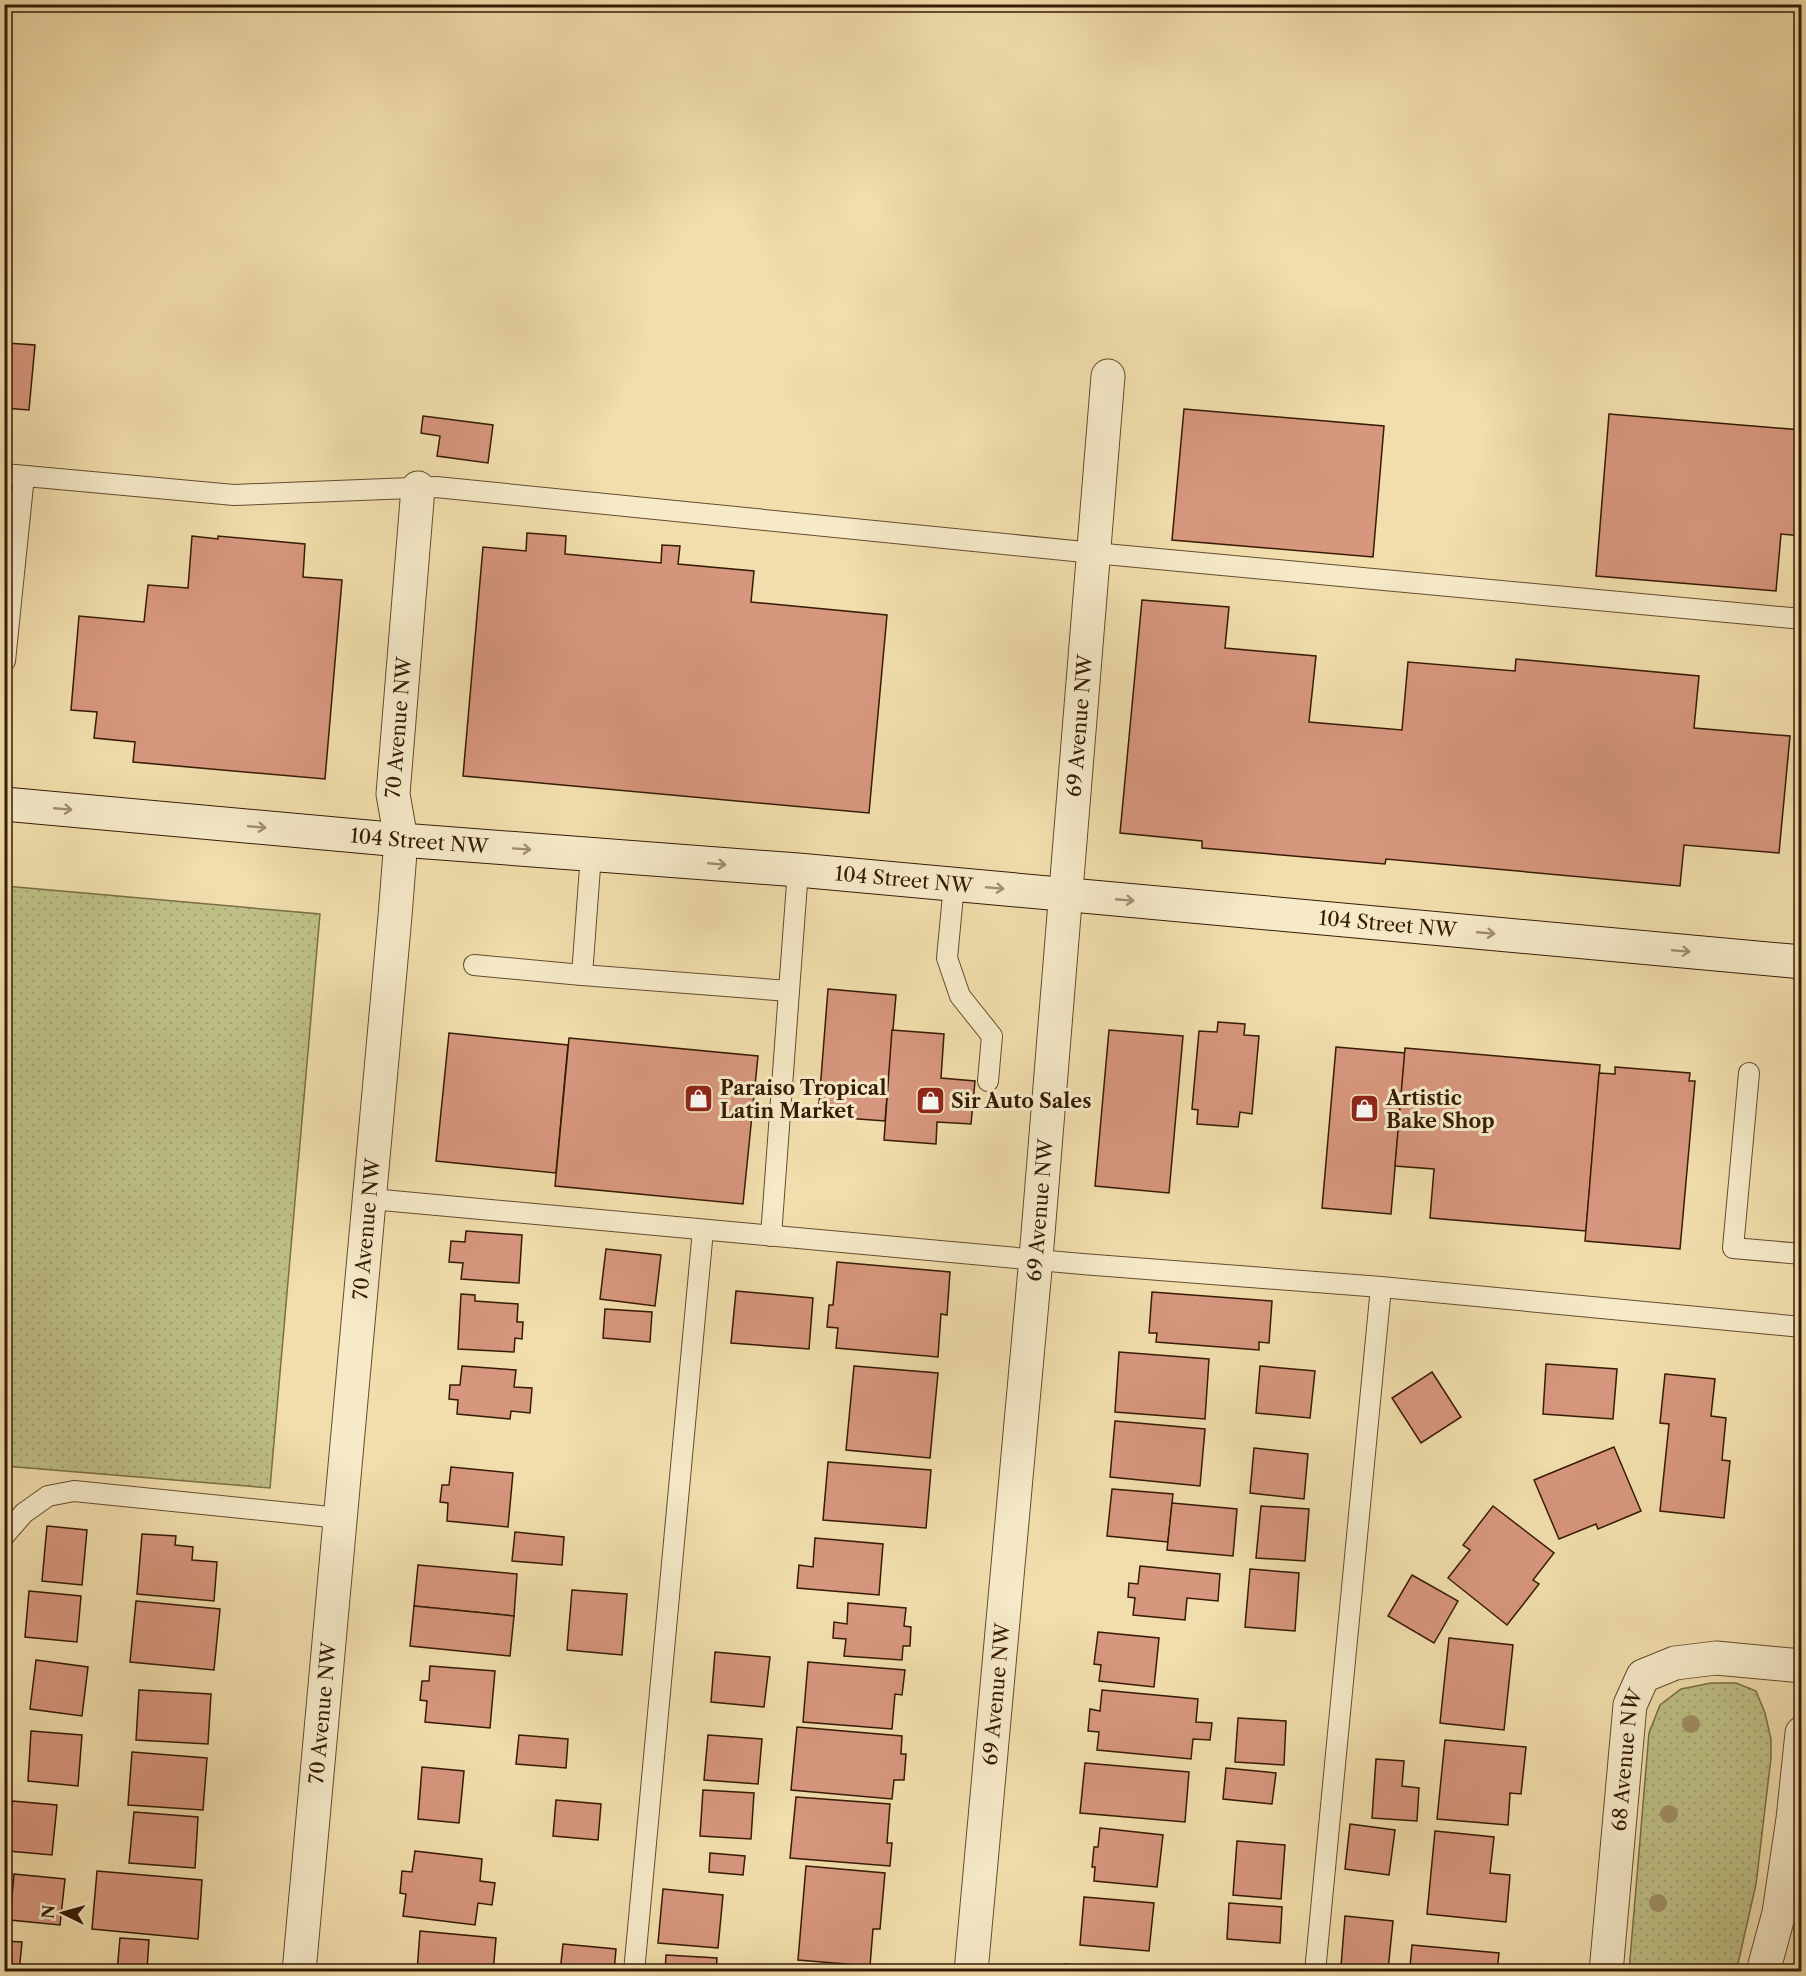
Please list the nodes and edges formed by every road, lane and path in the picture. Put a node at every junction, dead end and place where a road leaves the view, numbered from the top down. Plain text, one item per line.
1 (1108, 376) dead end
2 (4, 474) edge
3 (24, 476) junction
4 (418, 488) junction
5 (1094, 553) junction
6 (10, 562) edge
7 (1802, 619) edge
8 (5, 662) edge
9 (4, 804) edge
10 (401, 840) junction
11 (591, 854) junction
12 (798, 870) junction
13 (954, 885) junction
14 (1067, 894) junction
15 (1802, 962) edge
16 (474, 965) dead end
17 (582, 975) junction
18 (789, 991) junction
19 (1749, 1073) dead end
20 (988, 1081) dead end
21 (370, 1199) junction
22 (703, 1230) junction
23 (771, 1236) junction
24 (1802, 1254) edge
25 (1035, 1258) junction
26 (1382, 1287) junction
27 (1802, 1327) edge
28 (340, 1518) junction
29 (4, 1536) edge
30 (1802, 1666) edge
31 (1802, 1733) edge
32 (299, 1971) edge
33 (633, 1971) edge
34 (971, 1971) edge
35 (1315, 1971) edge
36 (1606, 1971) edge
37 (1763, 1971) edge

1 - 5 street, 69 Avenue NW
2 - 3 lane
3 - 4 lane
3 - 6 lane
4 - 5 lane
4 - 10 street, 70 Avenue NW
5 - 7 lane
5 - 14 street, 69 Avenue NW
6 - 8 lane
9 -> 10 street, 104 Street NW
10 -> 11 street, 104 Street NW
10 - 21 street, 70 Avenue NW
11 -> 12 street, 104 Street NW
11 - 17 lane
12 - 13 street, 104 Street NW
12 - 18 lane
13 -> 14 street, 104 Street NW
13 - 20 lane
14 -> 15 street, 104 Street NW
14 - 25 street, 69 Avenue NW
16 - 17 lane
17 - 18 lane
18 - 23 lane
19 - 24 lane
21 - 22 lane
21 - 28 street, 70 Avenue NW
22 - 23 lane
22 - 33 lane
23 - 25 lane
25 - 26 lane
25 - 34 street, 69 Avenue NW
26 - 27 lane
26 - 35 lane
28 - 29 lane
28 - 32 street, 70 Avenue NW
30 - 36 street, 68 Avenue NW
31 - 37 street

